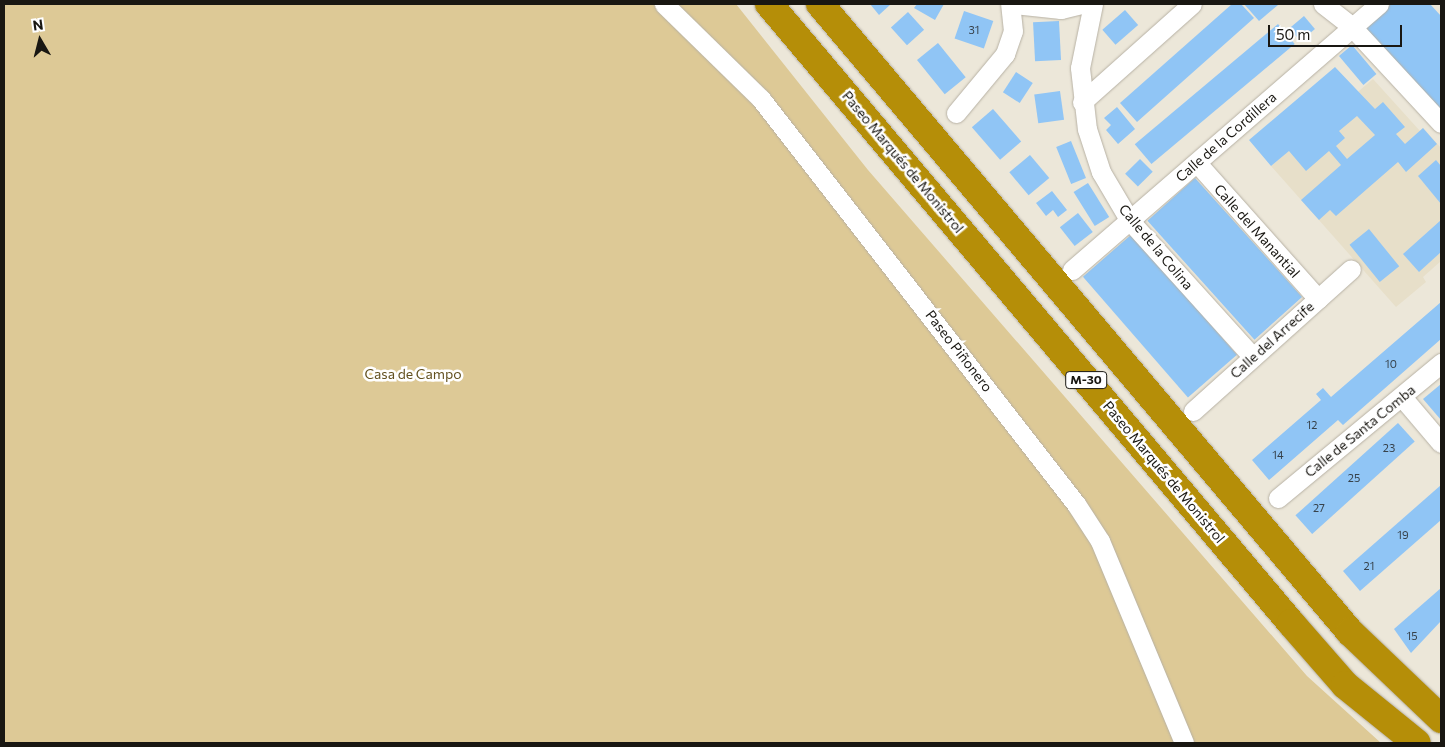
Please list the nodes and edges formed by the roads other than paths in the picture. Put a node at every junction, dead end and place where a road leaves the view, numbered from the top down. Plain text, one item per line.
1 (664, 4) edge
2 (769, 4) edge
3 (820, 4) edge
4 (1010, 4) edge
5 (1014, 4) edge
6 (1081, 4) edge
7 (1092, 4) edge
8 (1192, 4) edge
9 (1323, 4) edge
10 (1379, 4) edge
11 (1352, 27) junction
12 (1082, 102) junction
13 (956, 113) dead end
14 (1441, 123) edge
15 (1197, 162) junction
16 (1130, 220) junction
17 (1351, 269) dead end
18 (1072, 270) dead end
19 (1318, 299) junction
20 (1253, 357) junction
21 (1441, 363) edge
22 (1402, 397) junction
23 (1193, 411) dead end
24 (1441, 443) edge
25 (1278, 498) dead end
26 (1400, 680) junction
27 (1441, 698) edge
28 (1441, 719) edge
29 (1184, 743) edge
30 (1417, 743) edge

1 - 29 street, Paseo Piñonero
2 - 30 highway, Paseo Marqués de Monistrol / M-30
3 - 26 highway, M-30
4 - 13 street
5 - 6 street
7 - 12 street, Calle de la Colina
8 - 12 street
9 - 11 street
10 - 11 street, Calle de la Cordillera
11 - 14 street
11 - 15 street, Calle de la Cordillera
12 - 16 street, Calle de la Colina
15 - 16 street, Calle de la Cordillera
15 - 19 street, Calle del Manantial
16 - 18 street, Calle de la Cordillera
16 - 20 street, Calle de la Colina
17 - 19 street, Calle del Arrecife
19 - 20 street, Calle del Arrecife
20 - 23 street, Calle del Arrecife
21 - 22 street, Calle de Santa Comba
22 - 24 street
22 - 25 street, Calle de Santa Comba
26 - 27 highway
26 - 28 highway, M-30

